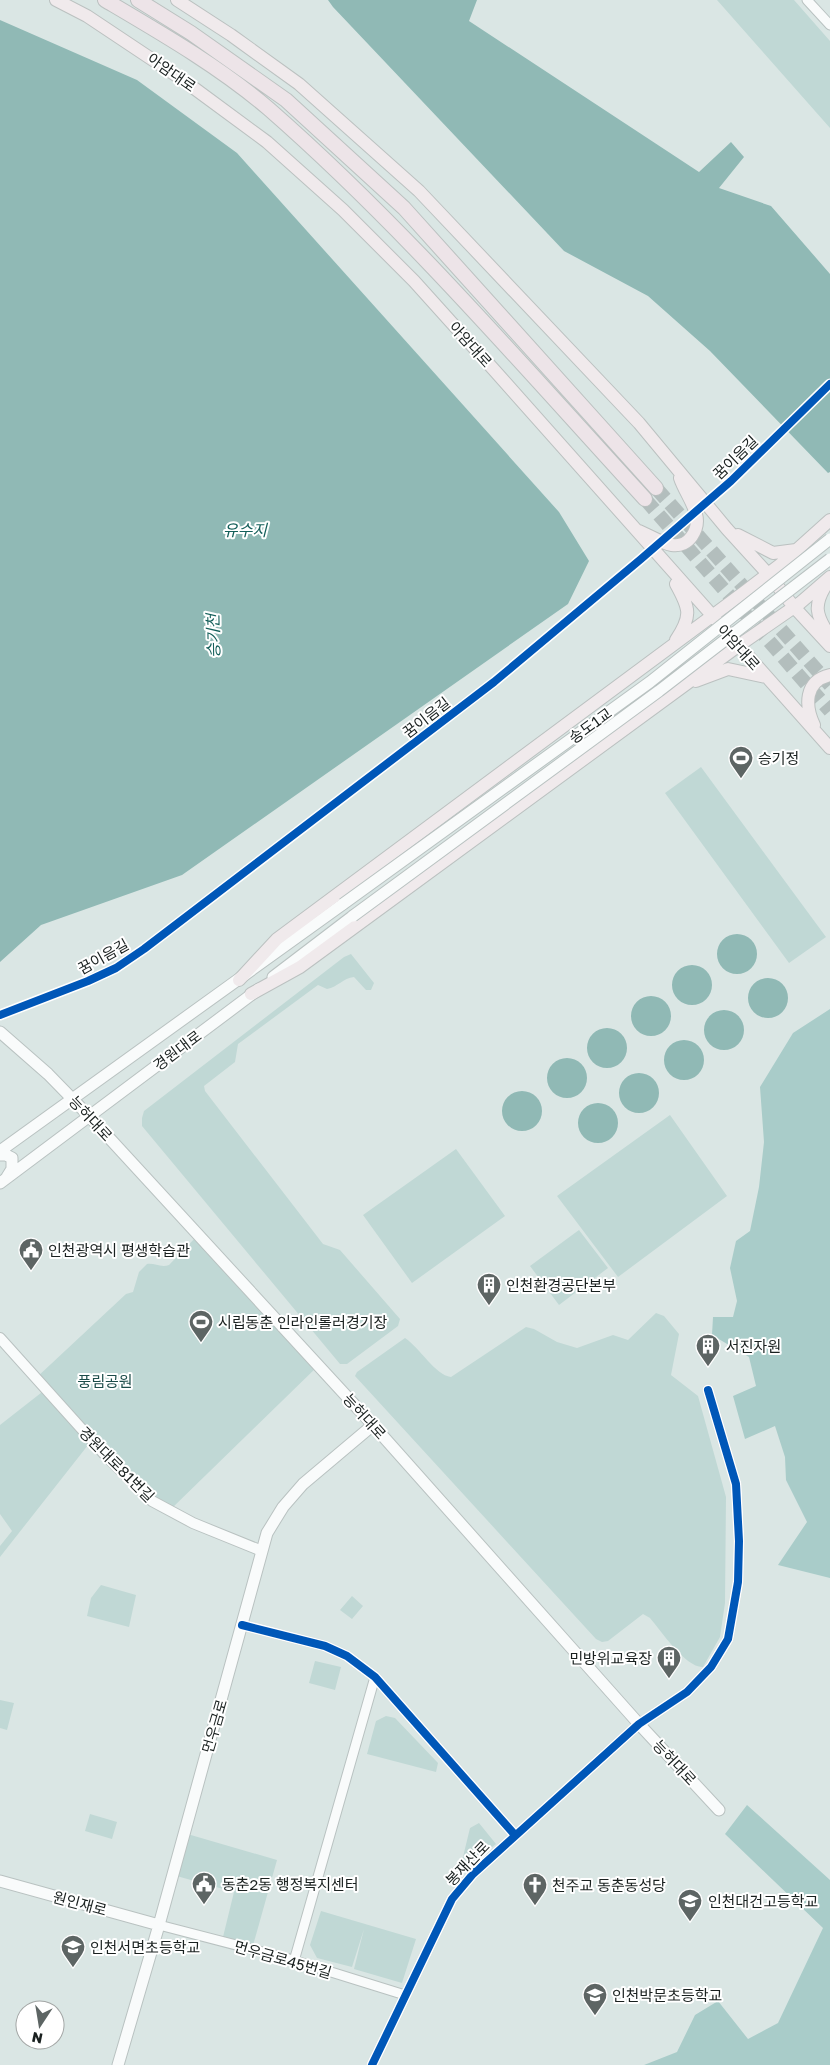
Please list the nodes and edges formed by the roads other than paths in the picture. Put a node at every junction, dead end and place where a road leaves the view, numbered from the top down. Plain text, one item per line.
1 (56, 0) edge
2 (105, 0) edge
3 (138, 0) edge
4 (177, 0) edge
5 (807, 0) edge
6 (830, 26) edge
7 (678, 470) junction
8 (656, 488) tunnel mouth
9 (644, 499) tunnel mouth
10 (830, 520) edge
11 (634, 529) junction
12 (727, 529) junction
13 (830, 539) edge
14 (796, 550) junction
15 (830, 559) edge
16 (665, 564) junction
17 (768, 574) junction
18 (830, 578) edge
19 (794, 607) junction
20 (711, 616) junction
21 (830, 636) edge
22 (672, 645) junction
23 (738, 646) junction
24 (830, 646) edge
25 (830, 675) edge
26 (766, 677) junction
27 (687, 684) junction
28 (820, 737) junction
29 (830, 748) edge
30 (343, 904) joint
31 (353, 916) joint
32 (239, 980) junction
33 (251, 994) junction
34 (2, 1034) edge
35 (72, 1098) junction
36 (89, 1116) junction
37 (0, 1151) edge
38 (0, 1155) edge
39 (3, 1180) edge
40 (0, 1338) edge
41 (708, 1390) dead end
42 (373, 1425) junction
43 (262, 1551) junction
44 (242, 1625) junction
45 (375, 1677) junction
46 (640, 1724) junction
47 (719, 1810) dead end
48 (515, 1835) junction
49 (0, 1881) edge
50 (159, 1925) junction
51 (294, 1961) junction
52 (405, 1995) junction
53 (118, 2065) edge
54 (372, 2065) edge

1 - 11 main road, 아암대로
2 - 9 highway, 아암대로
3 - 8 highway
4 - 7 main road
5 - 6 street
7 - 11 main road
7 - 12 main road
10 - 14 main road
11 - 16 main road, 아암대로
12 - 14 main road
12 - 17 main road
13 - 30 main road, 송도1교, bridge
14 - 17 main road
15 - 31 main road, 송도1교, bridge
16 - 20 main road, 아암대로
16 - 22 main road
17 - 19 main road
17 - 20 main road
18 - 19 main road
18 - 21 main road
19 - 23 main road
19 - 24 main road
20 - 22 main road
20 - 23 main road, 아암대로
22 - 32 main road
23 - 26 main road, 아암대로
23 - 27 main road
25 - 28 main road
26 - 27 main road
26 - 28 main road, 아암대로
27 - 33 main road
28 - 29 main road, 아암대로
30 - 32 main road, 경원대로
31 - 33 main road, 경원대로
32 - 35 main road, 경원대로
33 - 36 main road, 경원대로
34 - 35 main road, 능허대로
35 - 36 main road, 능허대로
35 - 37 main road, 경원대로
36 - 39 main road, 경원대로
36 - 42 main road, 능허대로
38 - 39 main road
40 - 43 street, 경원대로81번길
41 - 46 street, 봉재산로
42 - 43 main road, 먼우금로
42 - 46 main road, 능허대로
43 - 44 main road, 먼우금로
44 - 45 street
44 - 50 main road, 먼우금로
45 - 48 street
45 - 51 street
46 - 47 main road, 능허대로
46 - 48 street, 봉재산로
48 - 52 street, 봉재산로
49 - 50 main road, 원인재로
50 - 51 street, 먼우금로45번길
50 - 53 main road, 먼우금로
51 - 52 street, 먼우금로45번길
52 - 54 street, 봉재산로

